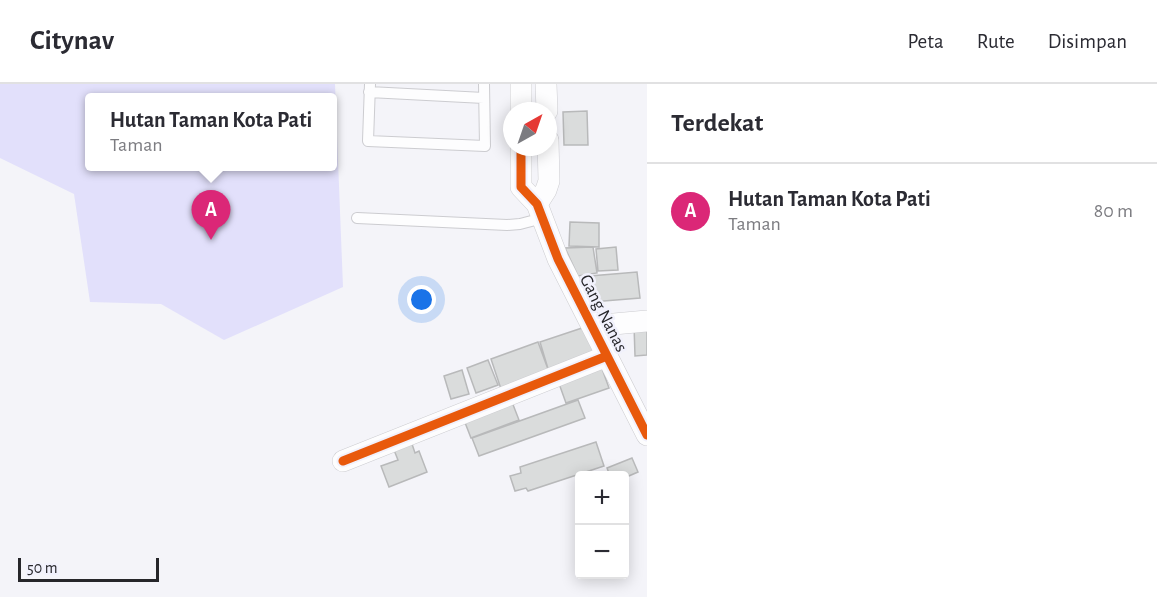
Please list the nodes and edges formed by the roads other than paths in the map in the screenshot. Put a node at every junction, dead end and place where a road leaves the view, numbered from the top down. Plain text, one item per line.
1 (484, 84) edge
2 (521, 84) edge
3 (546, 84) edge
4 (369, 88) edge
5 (484, 98) junction
6 (521, 102) edge
7 (547, 102) edge
8 (521, 156) edge
9 (548, 156) edge
10 (540, 211) junction
11 (357, 218) dead end
12 (647, 321) edge
13 (592, 326) junction
14 (607, 356) junction
15 (644, 424) edge
16 (343, 461) dead end

1 - 5 lane
2 - 6 street
3 - 7 street
4 - 5 lane
4 - 5 lane
8 - 10 street, Gang Nanas
9 - 10 street
10 - 11 lane
10 - 13 street, Gang Nanas
12 - 13 street
13 - 14 street, Gang Nanas
14 - 15 street, Gang Nanas
14 - 16 street

